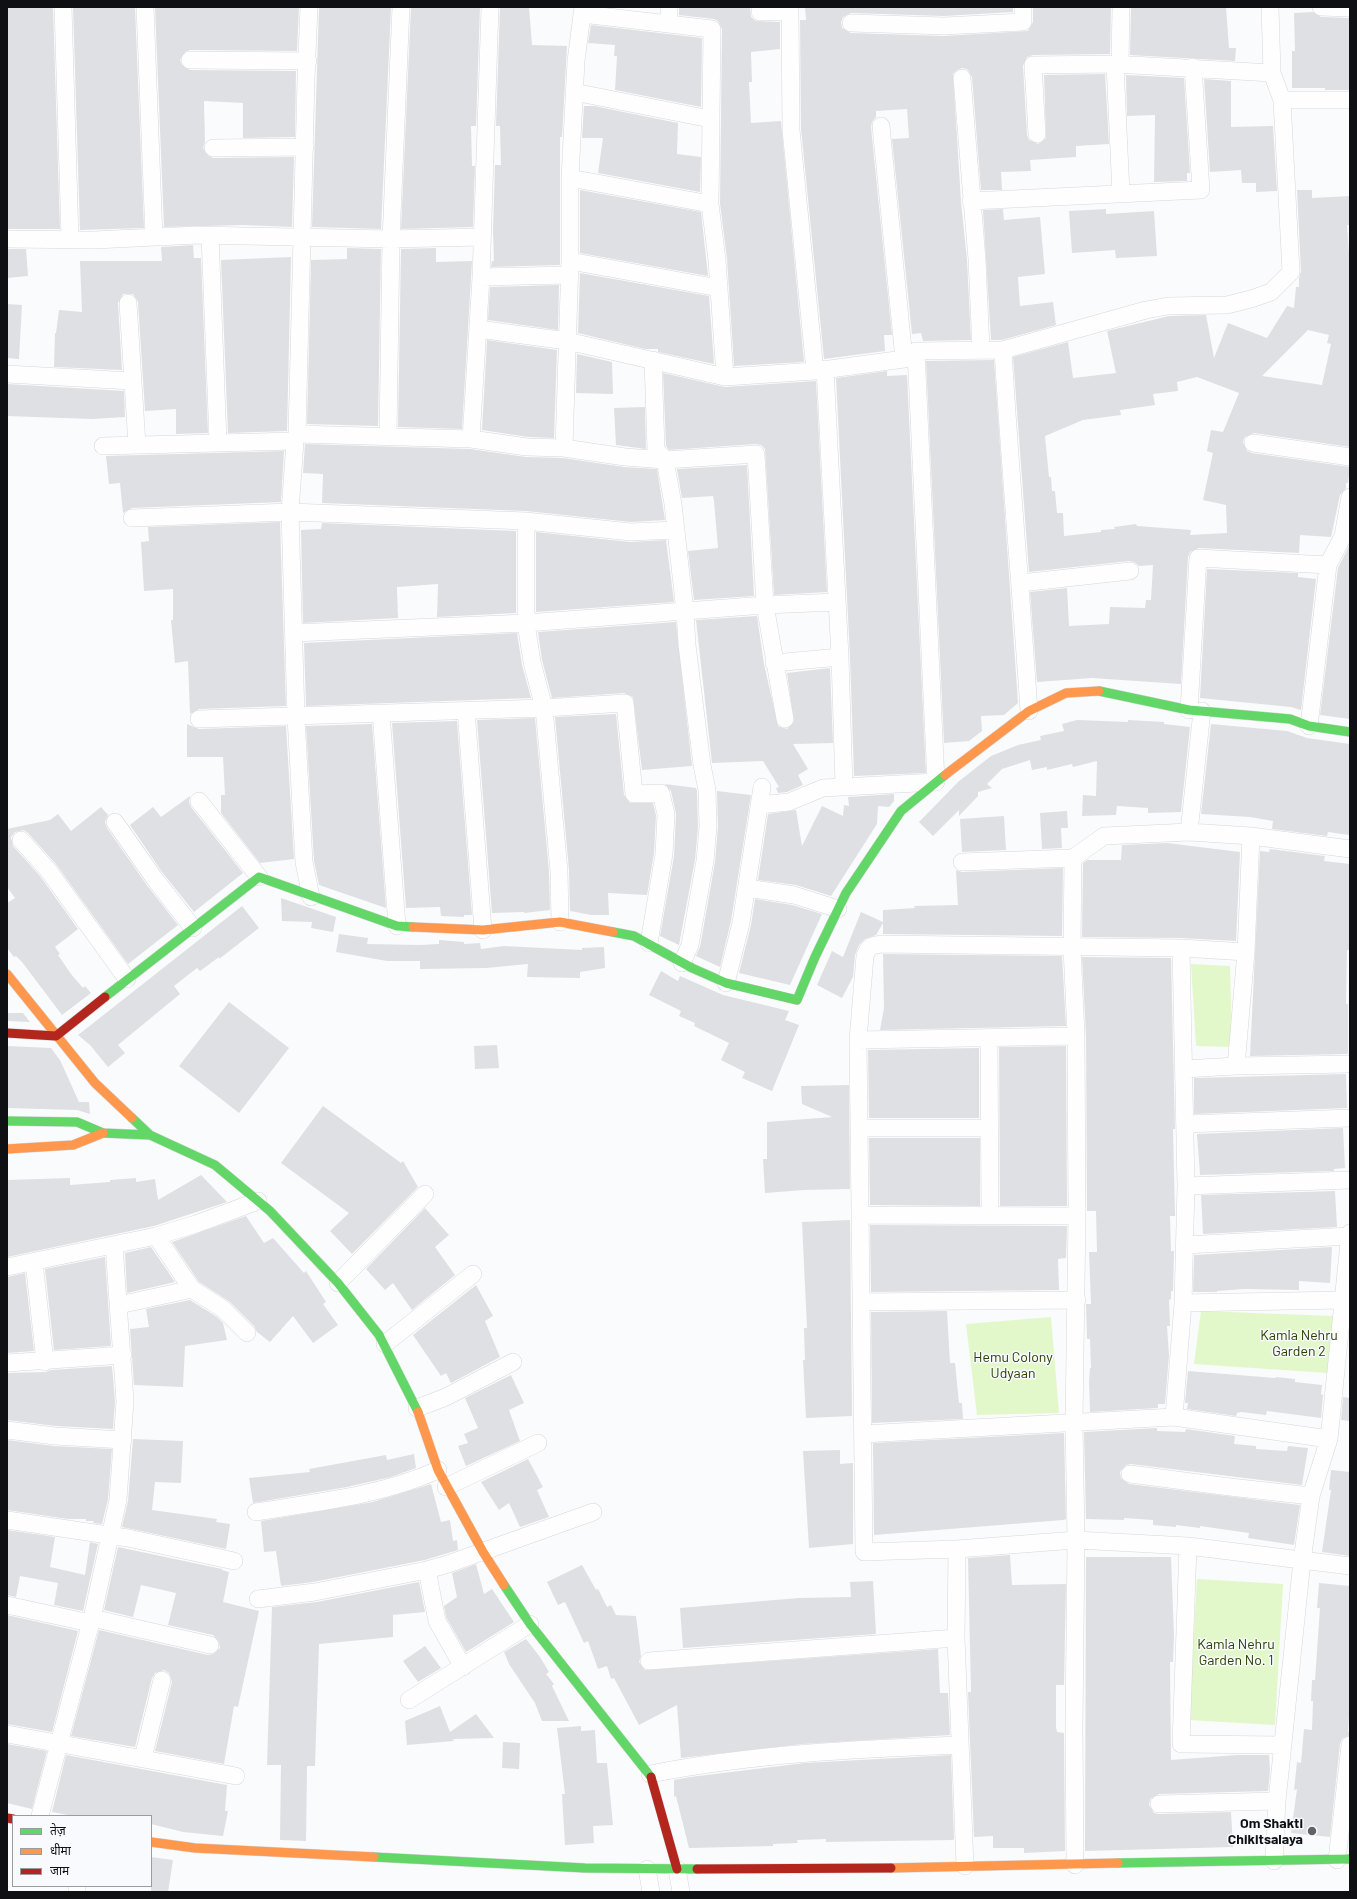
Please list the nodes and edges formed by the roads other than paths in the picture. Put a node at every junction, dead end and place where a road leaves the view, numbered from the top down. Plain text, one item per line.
1 (63, 7) edge
2 (145, 7) edge
3 (309, 7) edge
4 (401, 7) edge
5 (490, 7) edge
6 (669, 7) edge
7 (760, 7) edge
8 (1023, 7) edge
9 (1121, 7) edge
10 (1270, 7) edge
11 (1321, 7) edge
12 (1350, 8) edge
13 (582, 11) edge
14 (851, 23) dead end
15 (669, 24) junction
16 (190, 60) dead end
17 (308, 61) junction
18 (1117, 64) junction
19 (1193, 67) junction
20 (1272, 73) junction
21 (962, 78) dead end
22 (574, 92) junction
23 (1282, 100) junction
24 (1350, 100) edge
25 (710, 119) junction
26 (881, 126) dead end
27 (1038, 134) dead end
28 (305, 147) junction
29 (213, 148) dead end
30 (570, 178) junction
31 (1121, 194) junction
32 (971, 201) junction
33 (710, 204) junction
34 (210, 235) junction
35 (302, 236) junction
36 (482, 236) junction
37 (154, 237) junction
38 (7, 239) edge
39 (70, 239) junction
40 (391, 240) junction
41 (570, 268) junction
42 (481, 277) junction
43 (719, 288) junction
44 (128, 304) dead end
45 (478, 329) junction
46 (567, 341) junction
47 (982, 350) junction
48 (1003, 350) junction
49 (910, 355) junction
50 (653, 360) junction
51 (820, 370) junction
52 (7, 374) edge
53 (725, 377) junction
54 (132, 381) junction
55 (388, 436) junction
56 (296, 438) junction
57 (471, 439) junction
58 (218, 442) junction
59 (1253, 443) dead end
60 (137, 445) junction
61 (103, 446) dead end
62 (564, 448) junction
63 (1350, 457) edge
64 (665, 460) junction
65 (1350, 497) edge
66 (290, 512) junction
67 (132, 518) dead end
68 (526, 520) junction
69 (676, 530) junction
70 (1328, 565) junction
71 (1130, 571) dead end
72 (1021, 583) junction
73 (836, 602) junction
74 (765, 605) junction
75 (685, 611) junction
76 (526, 623) junction
77 (294, 633) junction
78 (840, 657) junction
79 (774, 663) junction
80 (544, 708) junction
81 (466, 710) junction
82 (1029, 711) junction
83 (1196, 711) junction
84 (381, 713) junction
85 (296, 717) junction
86 (199, 719) dead end
87 (785, 719) dead end
88 (1310, 726) junction
89 (1350, 732) edge
90 (936, 782) junction
91 (762, 786) dead end
92 (844, 786) junction
93 (199, 801) dead end
94 (759, 805) junction
95 (115, 822) dead end
96 (1189, 832) junction
97 (1251, 836) junction
98 (21, 840) dead end
99 (1350, 849) edge
100 (1073, 858) junction
101 (962, 862) dead end
102 (259, 877) junction
103 (746, 888) junction
104 (311, 897) junction
105 (838, 909) junction
106 (560, 922) junction
107 (397, 926) junction
108 (193, 928) junction
109 (483, 930) junction
110 (649, 944) junction
111 (1072, 947) junction
112 (1181, 948) junction
113 (1246, 952) junction
114 (682, 963) junction
115 (7, 974) edge
116 (128, 979) junction
117 (726, 983) junction
118 (7, 1033) edge
119 (56, 1036) junction
120 (1076, 1036) junction
121 (989, 1039) junction
122 (858, 1040) junction
123 (1350, 1064) edge
124 (1236, 1066) junction
125 (1184, 1069) junction
126 (1350, 1118) edge
127 (7, 1121) edge
128 (1185, 1124) junction
129 (859, 1128) junction
130 (989, 1128) junction
131 (102, 1133) junction
132 (150, 1136) junction
133 (7, 1148) edge
134 (1350, 1180) edge
135 (1186, 1186) junction
136 (425, 1194) dead end
137 (258, 1201) junction
138 (860, 1215) junction
139 (990, 1216) junction
140 (1077, 1216) junction
141 (1350, 1234) edge
142 (156, 1236) junction
143 (1185, 1245) junction
144 (114, 1246) junction
145 (34, 1262) junction
146 (7, 1267) edge
147 (473, 1274) dead end
148 (338, 1283) junction
149 (192, 1289) junction
150 (1077, 1300) junction
151 (1342, 1300) junction
152 (861, 1302) junction
153 (1183, 1303) junction
154 (119, 1305) junction
155 (247, 1333) dead end
156 (385, 1344) junction
157 (123, 1354) junction
158 (45, 1362) junction
159 (513, 1362) dead end
160 (7, 1363) edge
161 (418, 1408) junction
162 (1174, 1416) junction
163 (1074, 1421) junction
164 (7, 1430) edge
165 (863, 1434) junction
166 (1329, 1439) junction
167 (123, 1440) junction
168 (538, 1443) dead end
169 (438, 1470) junction
170 (1130, 1474) dead end
171 (446, 1487) junction
172 (1311, 1496) junction
173 (256, 1512) dead end
174 (593, 1512) dead end
175 (7, 1520) edge
176 (111, 1535) junction
177 (1076, 1540) junction
178 (1188, 1546) junction
179 (957, 1549) junction
180 (483, 1552) junction
181 (234, 1560) dead end
182 (1302, 1561) junction
183 (1350, 1566) edge
184 (426, 1570) junction
185 (258, 1599) dead end
186 (7, 1605) edge
187 (91, 1620) junction
188 (530, 1624) junction
189 (956, 1638) junction
190 (210, 1645) dead end
191 (649, 1660) dead end
192 (463, 1667) junction
193 (162, 1680) dead end
194 (409, 1700) dead end
195 (7, 1734) edge
196 (58, 1743) junction
197 (959, 1745) junction
198 (1283, 1745) junction
199 (1350, 1745) edge
200 (143, 1758) junction
201 (650, 1774) junction
202 (236, 1776) dead end
203 (1277, 1801) junction
204 (1159, 1804) dead end
205 (40, 1815) edge
206 (152, 1842) edge
207 (1343, 1860) edge
208 (1274, 1861) junction
209 (1075, 1865) junction
210 (965, 1866) junction
211 (647, 1869) junction
212 (677, 1869) junction
213 (651, 1892) edge
214 (681, 1892) edge

1 - 39 street
2 - 37 street
3 - 17 street
4 - 40 street
5 - 36 street
6 - 15 street
7 - 51 street
8 - 14 street
9 - 18 street
10 - 20 street
11 - 12 street
13 - 15 street
13 - 22 street
15 - 25 street
16 - 17 street
17 - 28 street
18 - 19 street
18 - 27 street
18 - 31 street
19 - 20 street
19 - 31 street
20 - 23 street
21 - 32 street
22 - 25 street
22 - 30 street
23 - 24 street
23 - 48 street
25 - 33 street
26 - 49 street
28 - 29 street
28 - 35 street
30 - 33 street
30 - 41 street
31 - 32 street
32 - 47 street
33 - 43 street
34 - 35 street
34 - 37 street
34 - 58 street
35 - 40 street
35 - 56 street
36 - 40 street
36 - 42 street
37 - 39 street
38 - 39 street
40 - 55 street
41 - 42 street
41 - 43 street
41 - 46 street
42 - 45 street
43 - 53 street
44 - 54 street
45 - 46 street
45 - 57 street
46 - 50 street
46 - 62 street
47 - 48 street
47 - 49 street
48 - 72 street
49 - 51 street
49 - 90 street
50 - 53 street
50 - 64 street
51 - 53 street
51 - 73 street
52 - 54 street
54 - 60 street
55 - 56 street
55 - 57 street
56 - 58 street
56 - 66 street
57 - 62 street
58 - 60 street
59 - 63 street
60 - 61 street
62 - 64 street
64 - 69 street
64 - 74 street
65 - 70 street
66 - 67 street
66 - 68 street
66 - 77 street
68 - 69 street
68 - 76 street
69 - 75 street
70 - 83 street
70 - 88 street
71 - 72 street
72 - 82 street
73 - 74 street
73 - 78 street
74 - 75 street
74 - 79 street
75 - 76 street
75 - 114 street
76 - 77 street
76 - 80 street
77 - 85 street
78 - 79 street
78 - 92 street
79 - 87 street
80 - 81 street
80 - 106 street
80 - 110 street
81 - 84 street
81 - 109 street
82 - 83 street
82 - 90 street
83 - 88 street
83 - 96 street
84 - 85 street
84 - 107 street
85 - 86 street
85 - 104 street
88 - 89 street
90 - 92 street
90 - 105 street
91 - 94 street
92 - 94 street
93 - 102 street
94 - 103 street
95 - 108 street
96 - 97 street
96 - 100 street
97 - 99 street
97 - 113 street
98 - 116 street
100 - 101 street
100 - 111 street
102 - 104 street
102 - 108 street
103 - 105 street
103 - 117 street
104 - 107 street
105 - 117 street
106 - 109 street
106 - 110 street
107 - 109 street
108 - 116 street
110 - 114 street
111 - 112 street
111 - 120 street
111 - 122 street
112 - 113 street
112 - 125 street
113 - 124 street
114 - 117 street
115 - 119 street
116 - 119 street
118 - 119 street
119 - 132 street
120 - 121 street
120 - 140 street
121 - 122 street
121 - 130 street
122 - 129 street
123 - 124 street
124 - 125 street
125 - 128 street
126 - 128 street
127 - 131 street
128 - 135 street
129 - 130 street
129 - 138 street
130 - 139 street
131 - 132 street
131 - 133 street
132 - 137 street
134 - 135 street
135 - 143 street
136 - 148 street
137 - 142 street
137 - 148 street
138 - 139 street
138 - 152 street
139 - 140 street
140 - 150 street
141 - 143 street
141 - 151 street
142 - 144 street
142 - 149 street
143 - 153 street
144 - 145 street
144 - 154 street
145 - 146 street
145 - 158 street
147 - 156 street
148 - 156 street
149 - 154 street
149 - 155 street
150 - 152 street
150 - 163 street
151 - 153 street
151 - 166 street
152 - 165 street
153 - 162 street
154 - 157 street
156 - 161 street
157 - 158 street
157 - 167 street
158 - 160 street
159 - 161 street
161 - 169 street
162 - 163 street
162 - 166 street
163 - 165 street
163 - 177 street
164 - 167 street
165 - 179 street
166 - 172 street
167 - 176 street
168 - 171 street
169 - 171 street
169 - 173 street
170 - 172 street
171 - 180 street
172 - 182 street
174 - 180 street
175 - 176 street
176 - 181 street
176 - 187 street
177 - 178 street
177 - 179 street
177 - 209 street
178 - 182 street
178 - 198 street
179 - 189 street
180 - 184 street
180 - 188 street
182 - 183 street
182 - 198 street
184 - 185 street
184 - 192 street
186 - 187 street
187 - 190 street
187 - 196 street
188 - 192 street
188 - 201 street
189 - 191 street
189 - 197 street
192 - 194 street
193 - 200 street
195 - 196 street
196 - 200 street
196 - 205 street
197 - 201 street
197 - 210 street
198 - 203 street
199 - 207 street
200 - 202 street
201 - 212 street
203 - 204 street
203 - 208 street
206 - 211 street
207 - 208 street
208 - 209 street
209 - 210 street
210 - 212 street
211 - 212 street
211 - 213 street
212 - 214 street

